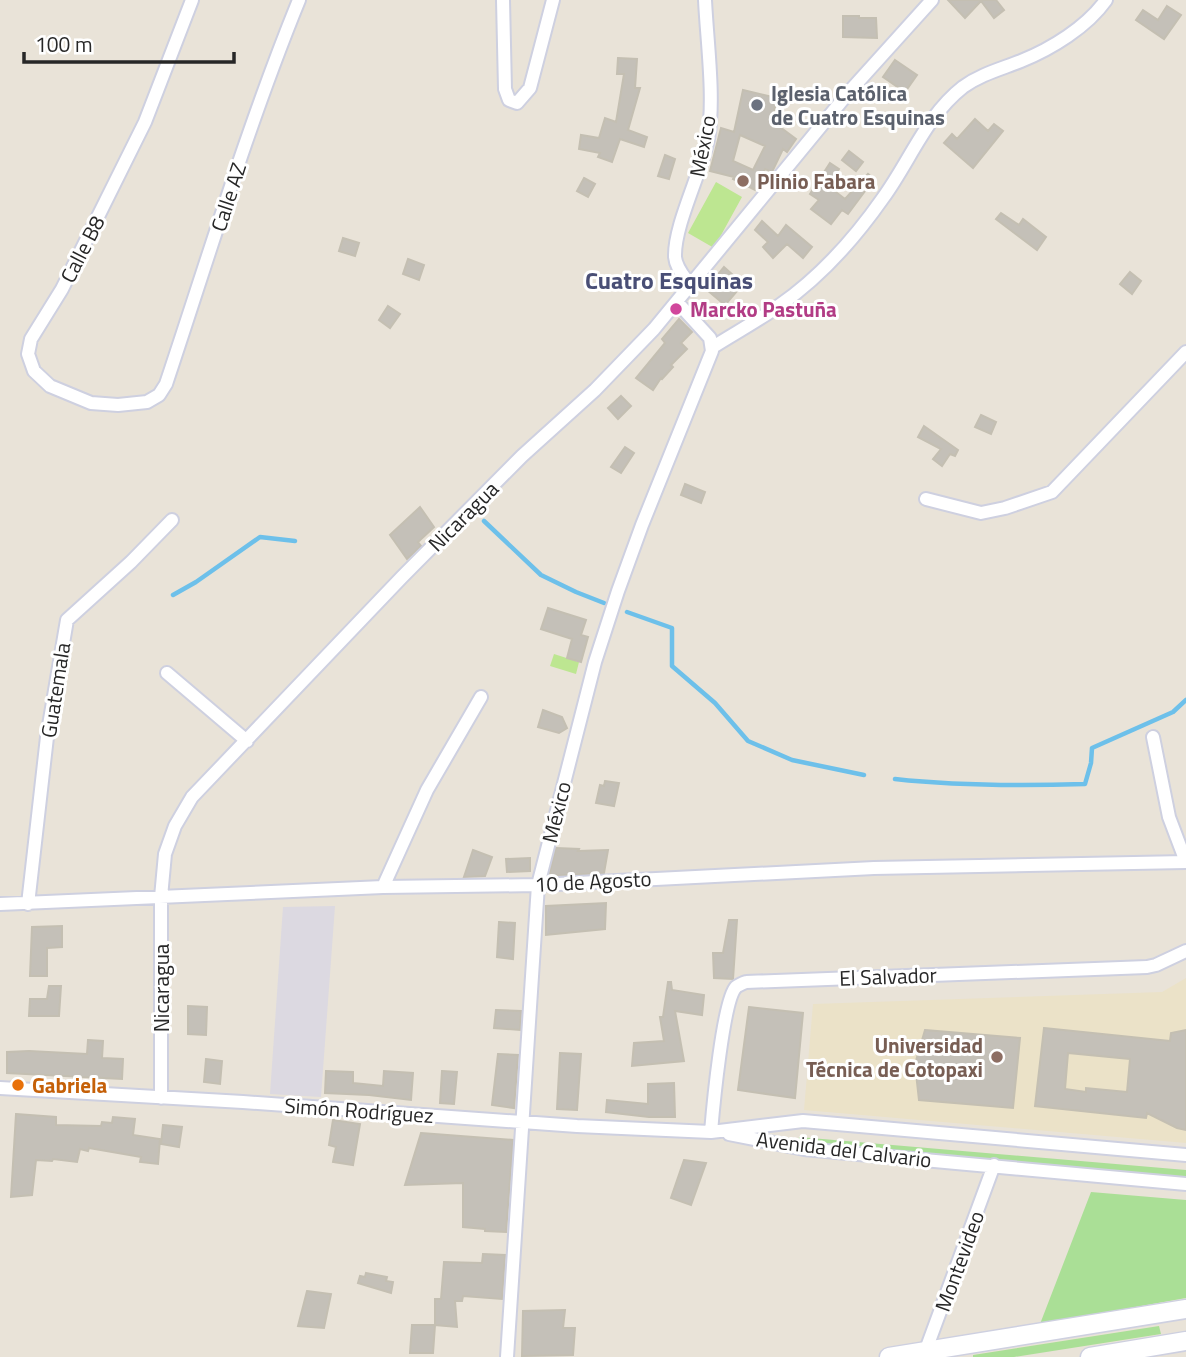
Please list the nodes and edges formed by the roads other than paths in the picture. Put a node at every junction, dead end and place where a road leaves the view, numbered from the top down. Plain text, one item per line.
1 (192, 0) edge
2 (299, 0) edge
3 (503, 0) edge
4 (553, 0) edge
5 (705, 0) edge
6 (932, 0) edge
7 (1106, 0) edge
8 (690, 285) junction
9 (678, 303) junction
10 (713, 346) junction
11 (1186, 352) edge
12 (159, 396) joint
13 (926, 499) dead end
14 (172, 520) dead end
15 (167, 673) dead end
16 (481, 697) dead end
17 (1153, 737) dead end
18 (247, 741) junction
19 (1186, 862) edge
20 (538, 885) junction
21 (383, 887) junction
22 (161, 897) junction
23 (0, 904) edge
24 (28, 904) junction
25 (1186, 951) edge
26 (0, 1088) edge
27 (161, 1098) junction
28 (524, 1122) junction
29 (715, 1132) junction
30 (1186, 1156) edge
31 (995, 1166) junction
32 (1186, 1184) edge
33 (1186, 1309) edge
34 (1186, 1341) edge
35 (1145, 1353) edge
36 (925, 1355) edge
37 (507, 1357) edge
38 (890, 1357) edge
39 (1090, 1357) edge

1 - 12 street, Calle B8
2 - 12 street, Calle AZ
3 - 4 street
5 - 8 street, México
6 - 8 street, Nicaragua
7 - 10 street
8 - 9 street, Nicaragua
9 - 10 street
9 - 18 street, Nicaragua
10 - 20 street, México
11 - 13 street
14 - 24 street, Guatemala
15 - 18 street
16 - 21 street
17 - 19 street
18 - 22 street, Nicaragua
19 - 20 street, 10 de Agosto
20 - 21 street, 10 de Agosto
20 - 28 street, México
21 - 22 street, 10 de Agosto
22 - 24 street, 10 de Agosto
22 - 27 street, Nicaragua
23 - 24 street, 10 de Agosto
25 - 29 street, El Salvador
26 - 27 street, Simón Rodríguez
27 - 28 street, Simón Rodríguez
28 - 29 street, Simón Rodríguez
28 - 37 street, México
29 - 30 street, Avenida del Calvario
29 - 31 street, Avenida del Calvario
31 - 32 street, Avenida del Calvario
31 - 36 street, Montevideo
33 - 36 street
34 - 35 street
35 - 39 street
36 - 38 street

